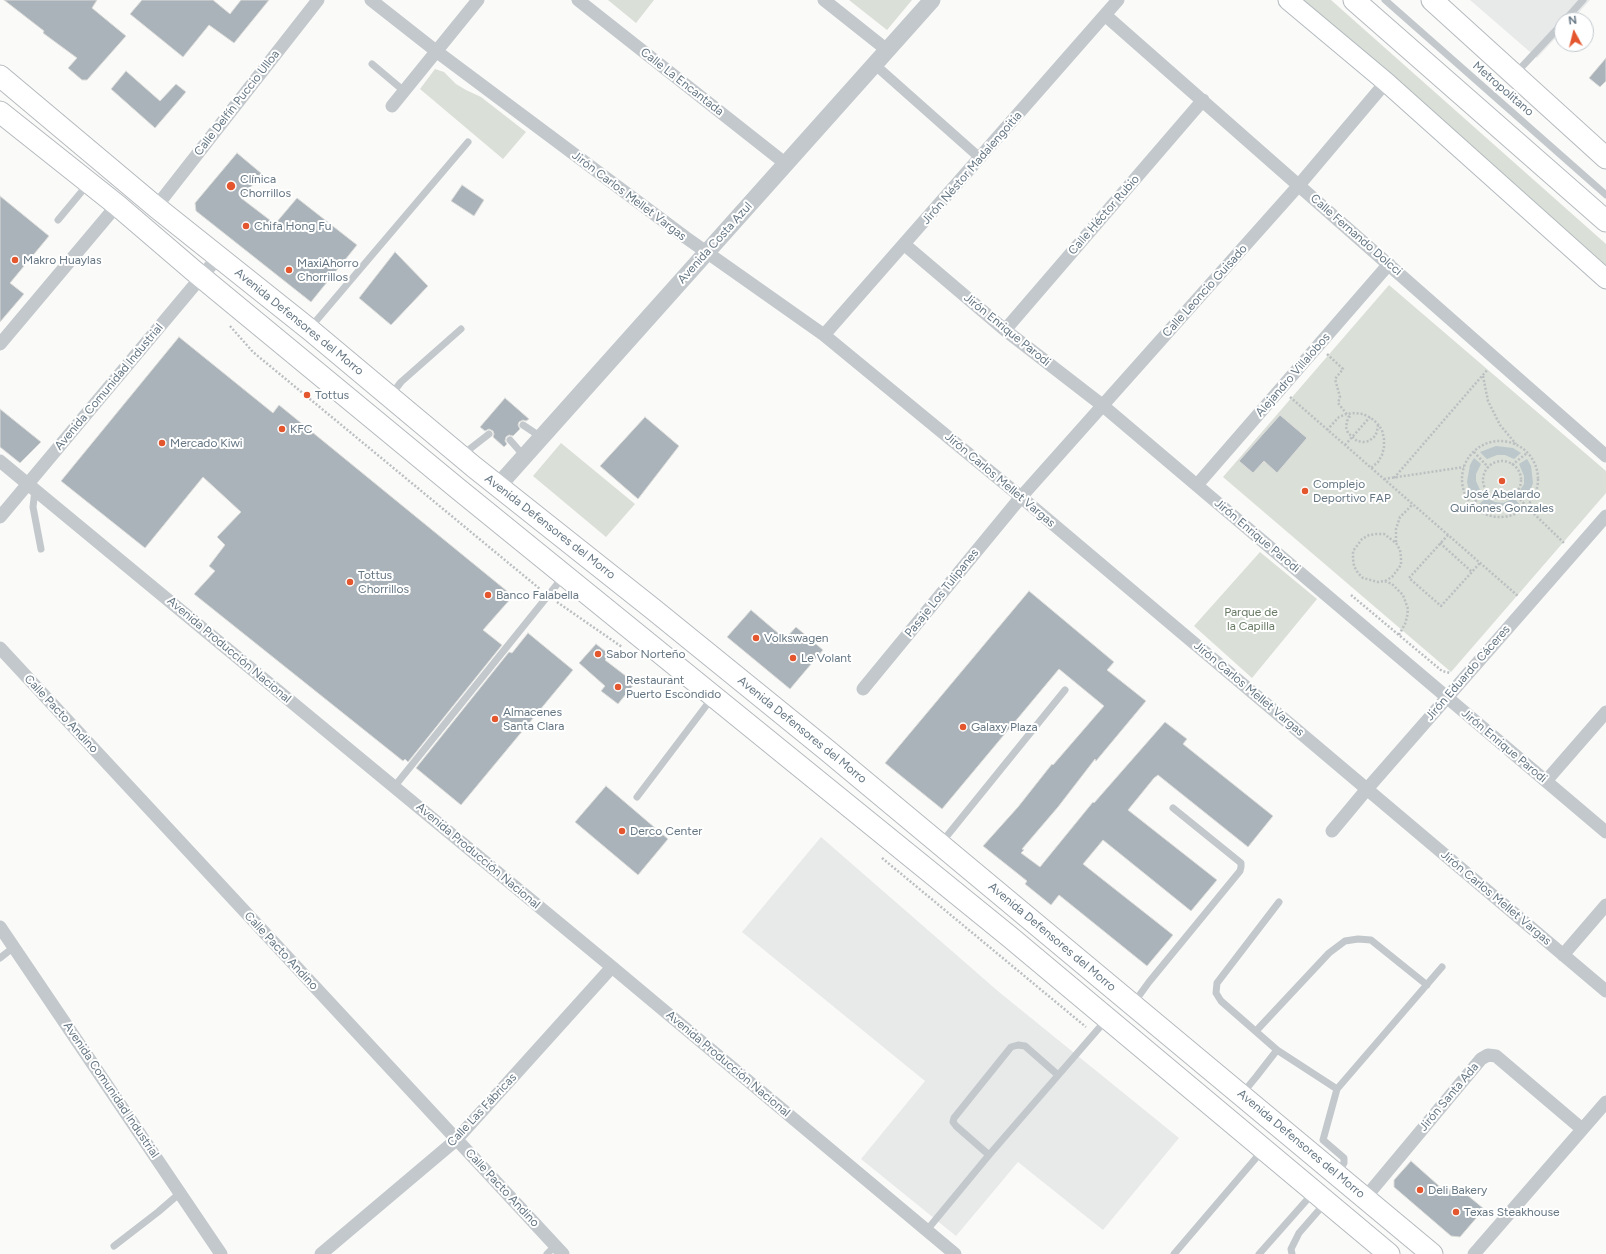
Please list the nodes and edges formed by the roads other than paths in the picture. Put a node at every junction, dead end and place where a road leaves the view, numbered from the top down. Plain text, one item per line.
1 (318, 0) edge
2 (371, 0) edge
3 (478, 0) edge
4 (578, 0) edge
5 (824, 0) edge
6 (932, 0) edge
7 (1118, 0) edge
8 (1288, 0) edge
9 (1354, 0) edge
10 (1385, 0) edge
11 (1432, 0) edge
12 (1583, 0) edge
13 (1572, 12) edge
14 (1105, 15) junction
15 (1554, 33) edge
16 (887, 50) junction
17 (436, 51) junction
18 (372, 64) dead end
19 (874, 64) junction
20 (1515, 74) junction
21 (0, 76) edge
22 (1386, 82) junction
23 (404, 91) junction
24 (1203, 100) junction
25 (392, 106) dead end
26 (0, 112) edge
27 (468, 142) dead end
28 (980, 158) junction
29 (1606, 158) edge
30 (786, 164) junction
31 (89, 183) junction
32 (1299, 186) junction
33 (1606, 195) edge
34 (117, 205) junction
35 (156, 207) junction
36 (58, 220) dead end
37 (1606, 221) edge
38 (905, 245) junction
39 (706, 253) junction
40 (218, 257) junction
41 (1389, 264) junction
42 (201, 277) junction
43 (1606, 280) edge
44 (309, 329) junction
45 (461, 329) dead end
46 (1005, 330) junction
47 (824, 335) junction
48 (0, 344) edge
49 (389, 396) junction
50 (1102, 405) junction
51 (523, 425) dead end
52 (489, 434) dead end
53 (541, 438) junction
54 (510, 440) dead end
55 (461, 456) junction
56 (524, 456) junction
57 (1606, 456) edge
58 (0, 461) edge
59 (1197, 485) junction
60 (498, 486) junction
61 (32, 487) junction
62 (1021, 496) junction
63 (1606, 516) edge
64 (0, 517) edge
65 (41, 549) dead end
66 (564, 575) junction
67 (0, 648) edge
68 (863, 689) dead end
69 (1065, 690) dead end
70 (714, 697) junction
71 (1447, 697) junction
72 (1606, 712) edge
73 (1546, 781) junction
74 (394, 787) junction
75 (1367, 789) junction
76 (637, 798) dead end
77 (1173, 808) dead end
78 (1332, 831) dead end
79 (1606, 832) edge
80 (940, 844) junction
81 (1279, 902) dead end
82 (1606, 905) edge
83 (1027, 916) junction
84 (0, 927) edge
85 (1010, 938) junction
86 (14, 947) junction
87 (1563, 955) junction
88 (0, 958) edge
89 (612, 967) junction
90 (1442, 967) dead end
91 (1427, 985) junction
92 (1606, 991) edge
93 (1133, 1004) junction
94 (1107, 1019) junction
95 (1256, 1031) junction
96 (1277, 1050) junction
97 (1058, 1075) junction
98 (1336, 1089) junction
99 (1241, 1094) junction
100 (1606, 1102) edge
101 (1582, 1129) junction
102 (456, 1140) junction
103 (1263, 1149) junction
104 (989, 1155) junction
105 (1337, 1174) junction
106 (180, 1193) junction
107 (1320, 1197) junction
108 (1365, 1198) junction
109 (927, 1230) junction
110 (114, 1246) dead end
111 (555, 1251) edge
112 (221, 1254) edge
113 (321, 1254) edge
114 (955, 1254) edge
115 (1174, 1254) edge
116 (1260, 1254) edge
117 (1292, 1254) edge
118 (1388, 1254) edge
119 (1432, 1254) edge
120 (1474, 1254) edge

1 - 35 street, Calle Delfín Puccio Ulloa
2 - 17 street, Jirón Carlos Mellet Vargas
3 - 17 street
4 - 30 street, Calle La Encantada
5 - 16 street
6 - 16 street, Avenida Costa Azul
7 - 14 street, Jirón Néstor Madalengoitia
8 - 22 main road
9 - 37 main road
10 - 33 lane, Metropolitano
11 - 20 main road
12 - 13 lane
14 - 24 street, Calle Fernando Dolcci
14 - 28 street, Jirón Néstor Madalengoitia
15 - 20 lane
16 - 19 street, Avenida Costa Azul
17 - 23 street
17 - 39 street, Jirón Carlos Mellet Vargas
18 - 23 lane
19 - 28 street
19 - 30 street, Avenida Costa Azul
20 - 29 main road
21 - 35 main road, Avenida Defensores del Morro
22 - 32 street, Calle Leoncio Guisado
22 - 43 main road
23 - 25 street
24 - 32 street, Calle Fernando Dolcci
24 - 46 street, Calle Héctor Rubio
26 - 31 main road
27 - 44 lane
28 - 38 street, Jirón Néstor Madalengoitia
30 - 39 street, Avenida Costa Azul
31 - 34 main road
31 - 36 lane
32 - 41 street, Calle Fernando Dolcci
32 - 50 street, Calle Leoncio Guisado
34 - 42 main road
34 - 48 street
35 - 40 main road, Avenida Defensores del Morro
38 - 46 street, Jirón Enrique Parodi
38 - 47 street, Jirón Néstor Madalengoitia
39 - 47 street, Jirón Carlos Mellet Vargas
39 - 53 street, Avenida Costa Azul
40 - 42 street, Avenida Comunidad Industrial
40 - 44 main road, Avenida Defensores del Morro
41 - 57 street, Calle Fernando Dolcci
41 - 59 street, Alejandro Villalobos
42 - 61 street, Avenida Comunidad Industrial
42 - 66 main road
44 - 49 main road, Avenida Defensores del Morro
45 - 49 lane
46 - 50 street, Jirón Enrique Parodi
47 - 62 street, Jirón Carlos Mellet Vargas
49 - 55 main road, Avenida Defensores del Morro
50 - 59 street, Jirón Enrique Parodi
50 - 62 street, Calle Leoncio Guisado
51 - 53 lane
52 - 55 lane
53 - 56 street, Avenida Costa Azul
54 - 56 lane
55 - 60 main road, Avenida Defensores del Morro
56 - 60 street, Avenida Costa Azul
58 - 61 street, Avenida Producción Nacional
59 - 71 street, Jirón Enrique Parodi
60 - 80 main road, Avenida Defensores del Morro
61 - 64 street, Avenida Comunidad Industrial
61 - 65 lane
61 - 74 street, Avenida Producción Nacional
62 - 68 street, Pasaje Los Tulipanes
62 - 75 street, Jirón Carlos Mellet Vargas
63 - 71 street, Jirón Eduardo Cáceres
66 - 70 main road
66 - 74 lane
67 - 102 street, Calle Pacto Andino
69 - 80 lane
70 - 76 lane
70 - 85 main road
71 - 73 street, Jirón Enrique Parodi
71 - 75 street, Jirón Eduardo Cáceres
72 - 73 street
73 - 79 street, Jirón Enrique Parodi
74 - 89 street, Avenida Producción Nacional
75 - 78 street, Jirón Eduardo Cáceres
75 - 87 street, Jirón Carlos Mellet Vargas
77 - 93 lane
80 - 83 main road, Avenida Defensores del Morro
81 - 95 lane
82 - 87 street
83 - 85 main road
83 - 93 main road, Avenida Defensores del Morro
84 - 86 street, Avenida Comunidad Industrial
85 - 94 main road
86 - 88 lane
86 - 106 street, Avenida Comunidad Industrial
87 - 92 street, Jirón Carlos Mellet Vargas
89 - 102 street, Calle Las Fábricas
89 - 109 street, Avenida Producción Nacional
90 - 91 lane
91 - 95 lane
91 - 98 lane
93 - 99 main road, Avenida Defensores del Morro
94 - 97 lane
94 - 103 main road
95 - 96 lane
96 - 98 lane
96 - 99 lane
97 - 104 lane
97 - 104 lane
98 - 105 lane
99 - 105 main road, Avenida Defensores del Morro
100 - 101 street
101 - 108 street, Jirón Santa Ada
101 - 120 street
102 - 111 street, Calle Pacto Andino
102 - 113 street, Calle Las Fábricas
103 - 107 main road
103 - 115 lane
104 - 109 lane
105 - 108 main road, Avenida Defensores del Morro
106 - 110 lane
106 - 112 street, Avenida Comunidad Industrial
107 - 116 lane
107 - 117 lane
107 - 118 main road
108 - 119 main road, Avenida Defensores del Morro
109 - 114 street, Avenida Producción Nacional

